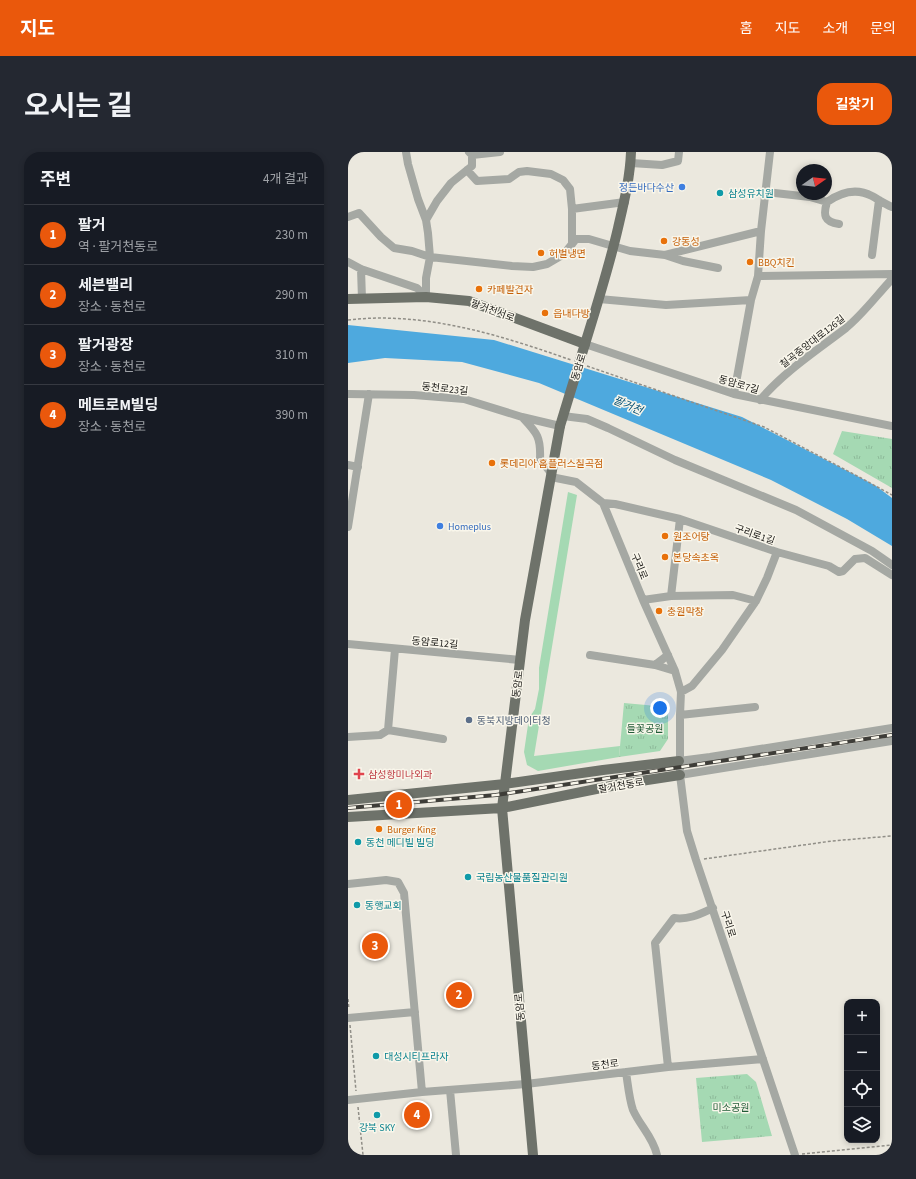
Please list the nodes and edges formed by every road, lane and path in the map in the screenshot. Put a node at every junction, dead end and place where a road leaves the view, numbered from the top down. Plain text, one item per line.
1 (406, 152) edge
2 (500, 152) edge
3 (631, 152) edge
4 (679, 152) edge
5 (770, 152) edge
6 (470, 154) edge
7 (631, 163) junction
8 (467, 170) junction
9 (766, 192) junction
10 (878, 200) junction
11 (624, 202) junction
12 (827, 202) junction
13 (892, 207) edge
14 (572, 209) junction
15 (348, 217) edge
16 (426, 220) junction
17 (839, 224) dead end
18 (762, 231) junction
19 (572, 244) junction
20 (614, 247) junction
21 (666, 255) junction
22 (872, 255) dead end
23 (430, 257) junction
24 (348, 262) edge
25 (718, 268) dead end
26 (361, 269) junction
27 (892, 274) edge
28 (758, 276) junction
29 (892, 279) edge
30 (426, 297) junction
31 (348, 299) edge
32 (362, 299) junction
33 (599, 299) junction
34 (751, 300) junction
35 (348, 320) edge
36 (585, 344) junction
37 (578, 362) dead end
38 (585, 365) dead end
39 (348, 394) edge
40 (370, 394) junction
41 (734, 394) junction
42 (760, 400) junction
43 (563, 416) junction
44 (522, 417) junction
45 (560, 426) junction
46 (892, 426) edge
47 (348, 465) edge
48 (358, 468) junction
49 (551, 475) junction
50 (892, 495) edge
51 (603, 503) junction
52 (680, 519) junction
53 (348, 527) edge
54 (777, 552) junction
55 (892, 565) edge
56 (892, 575) edge
57 (671, 596) junction
58 (643, 600) junction
59 (756, 600) junction
60 (348, 644) edge
61 (395, 649) junction
62 (590, 655) dead end
63 (668, 655) junction
64 (520, 660) junction
65 (655, 665) junction
66 (675, 671) junction
67 (681, 692) junction
68 (755, 708) dead end
69 (680, 715) junction
70 (892, 728) edge
71 (388, 730) junction
72 (348, 738) edge
73 (443, 739) dead end
74 (892, 741) edge
75 (679, 761) junction
76 (680, 776) junction
77 (505, 784) junction
78 (348, 800) edge
79 (502, 808) junction
80 (348, 817) edge
81 (892, 836) edge
82 (696, 860) junction
83 (348, 884) edge
84 (713, 908) junction
85 (348, 999) edge
86 (415, 1012) junction
87 (349, 1018) edge
88 (763, 1059) junction
89 (668, 1067) junction
90 (626, 1072) junction
91 (526, 1084) junction
92 (450, 1090) junction
93 (422, 1092) junction
94 (357, 1099) junction
95 (348, 1100) edge
96 (892, 1145) edge
97 (363, 1155) edge
98 (456, 1155) edge
99 (533, 1155) edge
100 (657, 1155) edge
101 (795, 1155) edge

1 - 16 street
2 - 6 street
3 - 7 main road, 동암로
4 - 7 street
5 - 9 street
6 - 8 street
7 - 11 main road, 동암로
8 - 14 street
8 - 16 street
9 - 12 street
9 - 18 street
10 - 12 street
10 - 13 street
10 - 22 street
11 - 14 street
11 - 20 main road, 동암로
12 - 17 street
14 - 19 street
15 - 23 street
16 - 23 street
18 - 21 street
18 - 28 street
19 - 20 street
19 - 23 street
20 - 21 street
20 - 33 main road, 동암로
21 - 25 street
23 - 30 street
24 - 26 street
26 - 30 street
26 - 32 street
27 - 28 street
28 - 34 street
29 - 42 street, 칠곡중앙대로126길
30 - 32 main road, 팔거천서로
30 - 36 main road, 팔거천서로
31 - 32 main road, 팔거천서로
33 - 34 street
33 - 36 main road, 동암로
34 - 41 street
35 - 37 path
36 - 41 street, 동암로7길
36 - 43 main road, 동암로, bridge
38 - 50 path
39 - 40 street, 동천로23길
40 - 44 street, 동천로23길
40 - 48 street
41 - 42 street, 동암로7길
42 - 46 street, 동암로7길
43 - 45 main road, 동암로, bridge
43 - 55 street
44 - 45 street, 동천로23길
44 - 49 street
45 - 49 main road, 동암로
47 - 48 street
48 - 53 street
49 - 51 street, 구리로
49 - 64 main road, 동암로
51 - 52 street, 구리로1길
51 - 58 street, 구리로
52 - 54 street, 구리로1길
52 - 57 street
54 - 56 street, 구리로1길
54 - 59 street
57 - 58 street
57 - 59 street
58 - 63 street, 구리로
59 - 67 street
60 - 61 street, 동암로12길
61 - 64 street, 동암로12길
61 - 71 street
62 - 65 street
63 - 65 street
63 - 66 street, 구리로
64 - 77 main road, 동암로
65 - 66 street
66 - 67 street, 구리로
67 - 69 street, 구리로
68 - 69 street
69 - 75 street, 구리로
70 - 75 street, 팔거천동로
71 - 72 street
71 - 73 street
74 - 76 street, 팔거천동로
75 - 76 street, 구리로
75 - 77 main road, 팔거천동로
76 - 79 main road, 팔거천동로
76 - 82 street, 구리로
77 - 78 main road, 팔거천동로
77 - 79 main road, 동암로
79 - 80 main road, 팔거천동로
79 - 91 main road, 동암로
81 - 82 path
82 - 84 street, 구리로
83 - 86 street
84 - 88 street, 구리로
84 - 89 street
85 - 87 path
86 - 87 street
86 - 93 street
87 - 94 path
88 - 89 street, 동천로
88 - 101 street, 구리로
89 - 90 street, 동천로
90 - 91 street, 동천로
90 - 100 street
91 - 92 street, 동천로
91 - 99 main road, 동암로
92 - 93 street, 동천로
92 - 98 street
93 - 94 street, 동천로
94 - 95 street, 동천로
94 - 97 path
96 - 101 path

